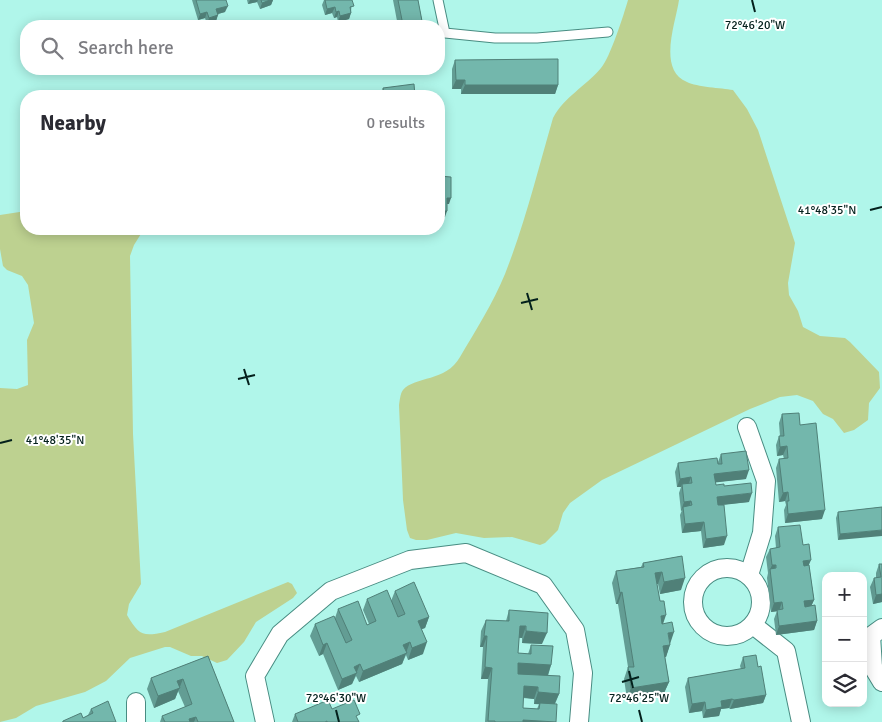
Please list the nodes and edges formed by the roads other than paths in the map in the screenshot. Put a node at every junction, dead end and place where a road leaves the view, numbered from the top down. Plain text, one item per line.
1 (438, 0) edge
2 (442, 20) edge
3 (608, 32) dead end
4 (445, 33) edge
5 (747, 428) dead end
6 (749, 575) junction
7 (753, 625) junction
8 (882, 628) edge
9 (882, 682) edge
10 (136, 702) dead end
11 (136, 722) edge
12 (265, 722) edge
13 (579, 722) edge
14 (801, 722) edge

1 - 2 lane
3 - 4 lane
5 - 6 street
6 - 7 street
6 - 7 street
7 - 14 street
8 - 9 street
10 - 11 street
12 - 13 street

